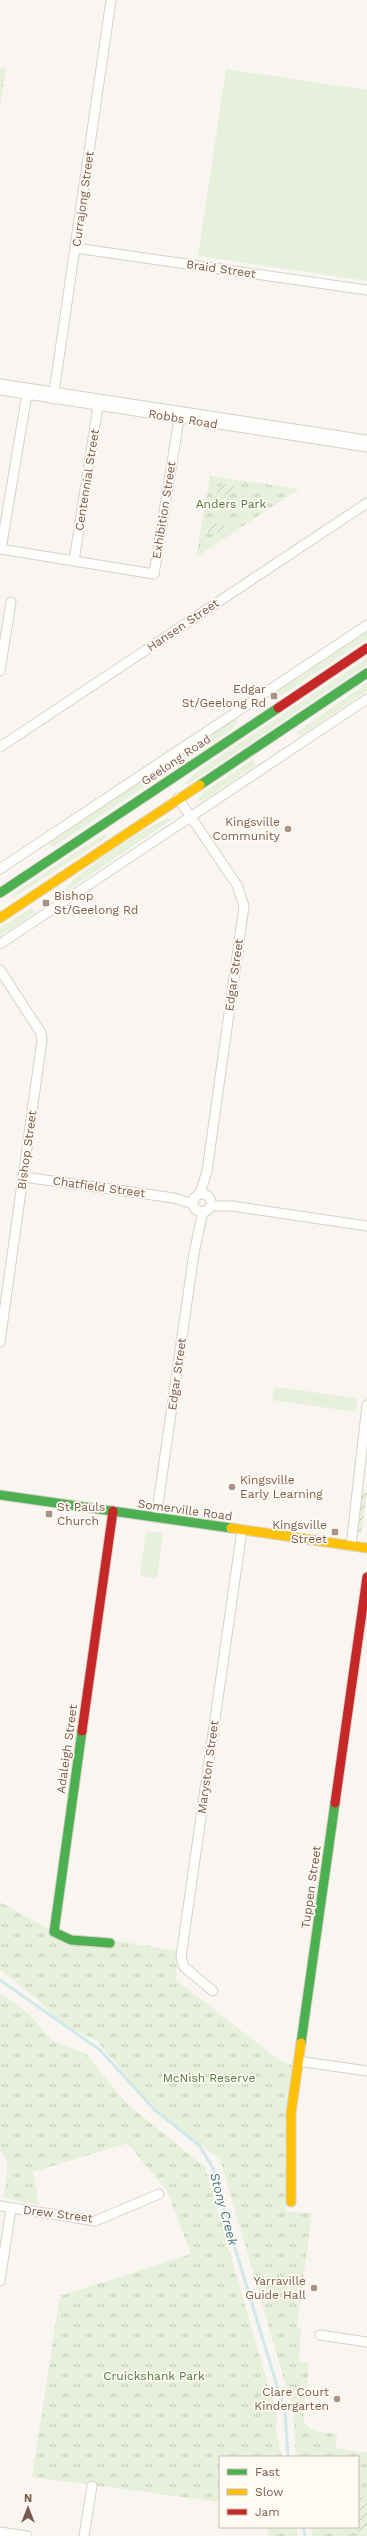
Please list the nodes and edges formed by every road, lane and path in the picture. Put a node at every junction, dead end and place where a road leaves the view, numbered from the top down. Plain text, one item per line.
1 (108, 0) edge
2 (111, 0) edge
3 (75, 248) junction
4 (367, 290) edge
5 (0, 384) edge
6 (0, 390) edge
7 (27, 394) junction
8 (54, 395) junction
9 (99, 402) junction
10 (180, 415) junction
11 (367, 440) edge
12 (367, 447) edge
13 (367, 503) edge
14 (0, 549) edge
15 (74, 561) junction
16 (11, 602) dead end
17 (367, 625) edge
18 (367, 648) edge
19 (0, 671) edge
20 (367, 673) edge
21 (367, 699) edge
22 (0, 747) edge
23 (166, 781) junction
24 (178, 798) junction
25 (190, 816) junction
26 (0, 869) edge
27 (0, 893) edge
28 (0, 918) edge
29 (0, 944) edge
30 (0, 970) edge
31 (24, 1177) junction
32 (202, 1202) junction
33 (367, 1226) edge
34 (0, 1342) edge
35 (367, 1404) edge
36 (0, 1495) edge
37 (113, 1511) junction
38 (156, 1518) junction
39 (242, 1530) junction
40 (351, 1546) junction
41 (367, 1548) edge
42 (367, 1577) edge
43 (110, 1943) dead end
44 (213, 1991) dead end
45 (298, 2061) junction
46 (367, 2071) edge
47 (159, 2194) dead end
48 (291, 2202) dead end
49 (0, 2206) edge
50 (11, 2208) junction
51 (0, 2281) edge
52 (320, 2336) dead end
53 (367, 2342) edge
54 (92, 2486) dead end
55 (0, 2532) edge
56 (27, 2536) edge
57 (84, 2536) edge

1 - 2 street
2 - 3 street, Currajong Street
3 - 4 street, Braid Street
3 - 8 street, Currajong Street
5 - 8 street, Robbs Road
6 - 7 street, Robbs Road
7 - 8 street, Robbs Road
7 - 14 street
8 - 9 street, Robbs Road
9 - 10 street, Robbs Road
9 - 15 street, Centennial Street
10 - 11 street, Robbs Road
10 - 12 street, Robbs Road
10 - 15 street, Exhibition Street
13 - 22 street, Hansen Street
14 - 15 street, Exhibition Street
16 - 19 street
17 - 26 street, Geelong Road
18 - 23 main road, Geelong Road
20 - 24 main road
21 - 25 street
23 - 24 main road
23 - 27 main road, Geelong Road
24 - 25 street, Edgar Street
24 - 28 main road
25 - 29 street
25 - 32 street, Edgar Street
30 - 31 street, Bishop Street
31 - 32 street, Chatfield Street
31 - 34 street, Bishop Street
32 - 33 street, Chatfield Street
32 - 38 street, Edgar Street
35 - 40 street
36 - 37 main road, Somerville Road
37 - 38 main road, Somerville Road
37 - 43 main road, Adaleigh Street
38 - 39 main road, Somerville Road
39 - 40 main road, Somerville Road
39 - 44 street, Maryston Street
40 - 41 main road, Somerville Road
42 - 45 main road, Tuppen Street
45 - 46 street
45 - 48 main road, Tuppen Street
47 - 50 street, Drew Street
49 - 50 street, Drew Street
50 - 51 street
52 - 53 street
54 - 57 street
55 - 56 street

